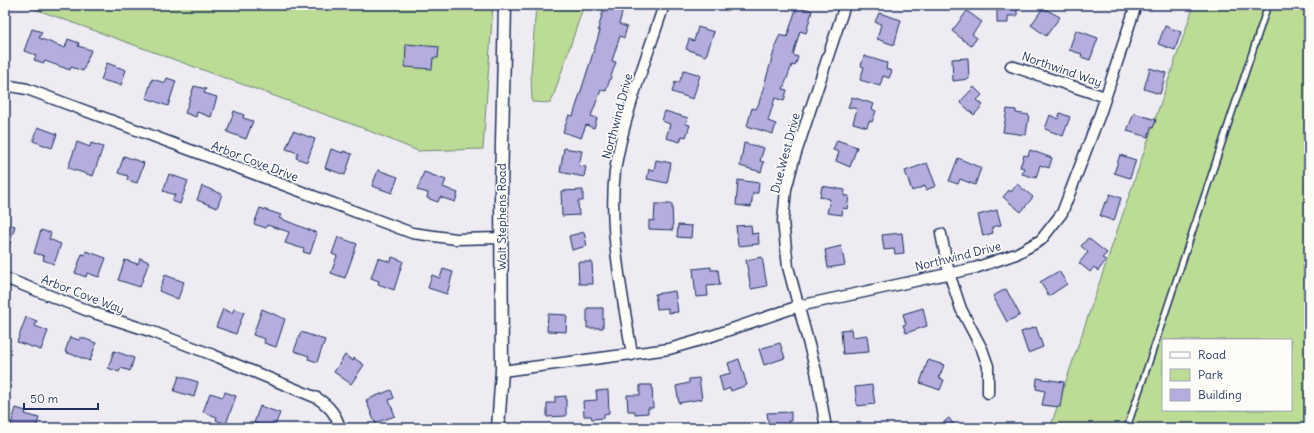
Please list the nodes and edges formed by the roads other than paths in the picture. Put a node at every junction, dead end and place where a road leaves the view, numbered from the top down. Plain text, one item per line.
1 (505, 5) edge
2 (664, 5) edge
3 (845, 5) edge
4 (1136, 5) edge
5 (1268, 5) edge
6 (1012, 66) dead end
7 (5, 85) edge
8 (1105, 98) junction
9 (941, 234) dead end
10 (501, 238) junction
11 (949, 274) junction
12 (5, 278) edge
13 (799, 306) junction
14 (632, 355) junction
15 (502, 371) junction
16 (988, 393) dead end
17 (340, 428) edge
18 (498, 428) edge
19 (826, 428) edge
20 (1127, 428) edge

1 - 10 street, Walt Stephens Road
2 - 14 street, Northwind Drive
3 - 13 street, Due West Drive
4 - 8 street, Northwind Drive
5 - 20 lane
6 - 8 street, Northwind Way
7 - 10 street, Arbor Cove Drive
8 - 11 street, Northwind Drive
9 - 11 street
10 - 15 street, Walt Stephens Road
11 - 13 street, Northwind Drive
11 - 16 street
12 - 17 street, Arbor Cove Way
13 - 14 street, Northwind Drive
13 - 19 street, Due West Drive
14 - 15 street, Northwind Drive
15 - 18 street, Walt Stephens Road

